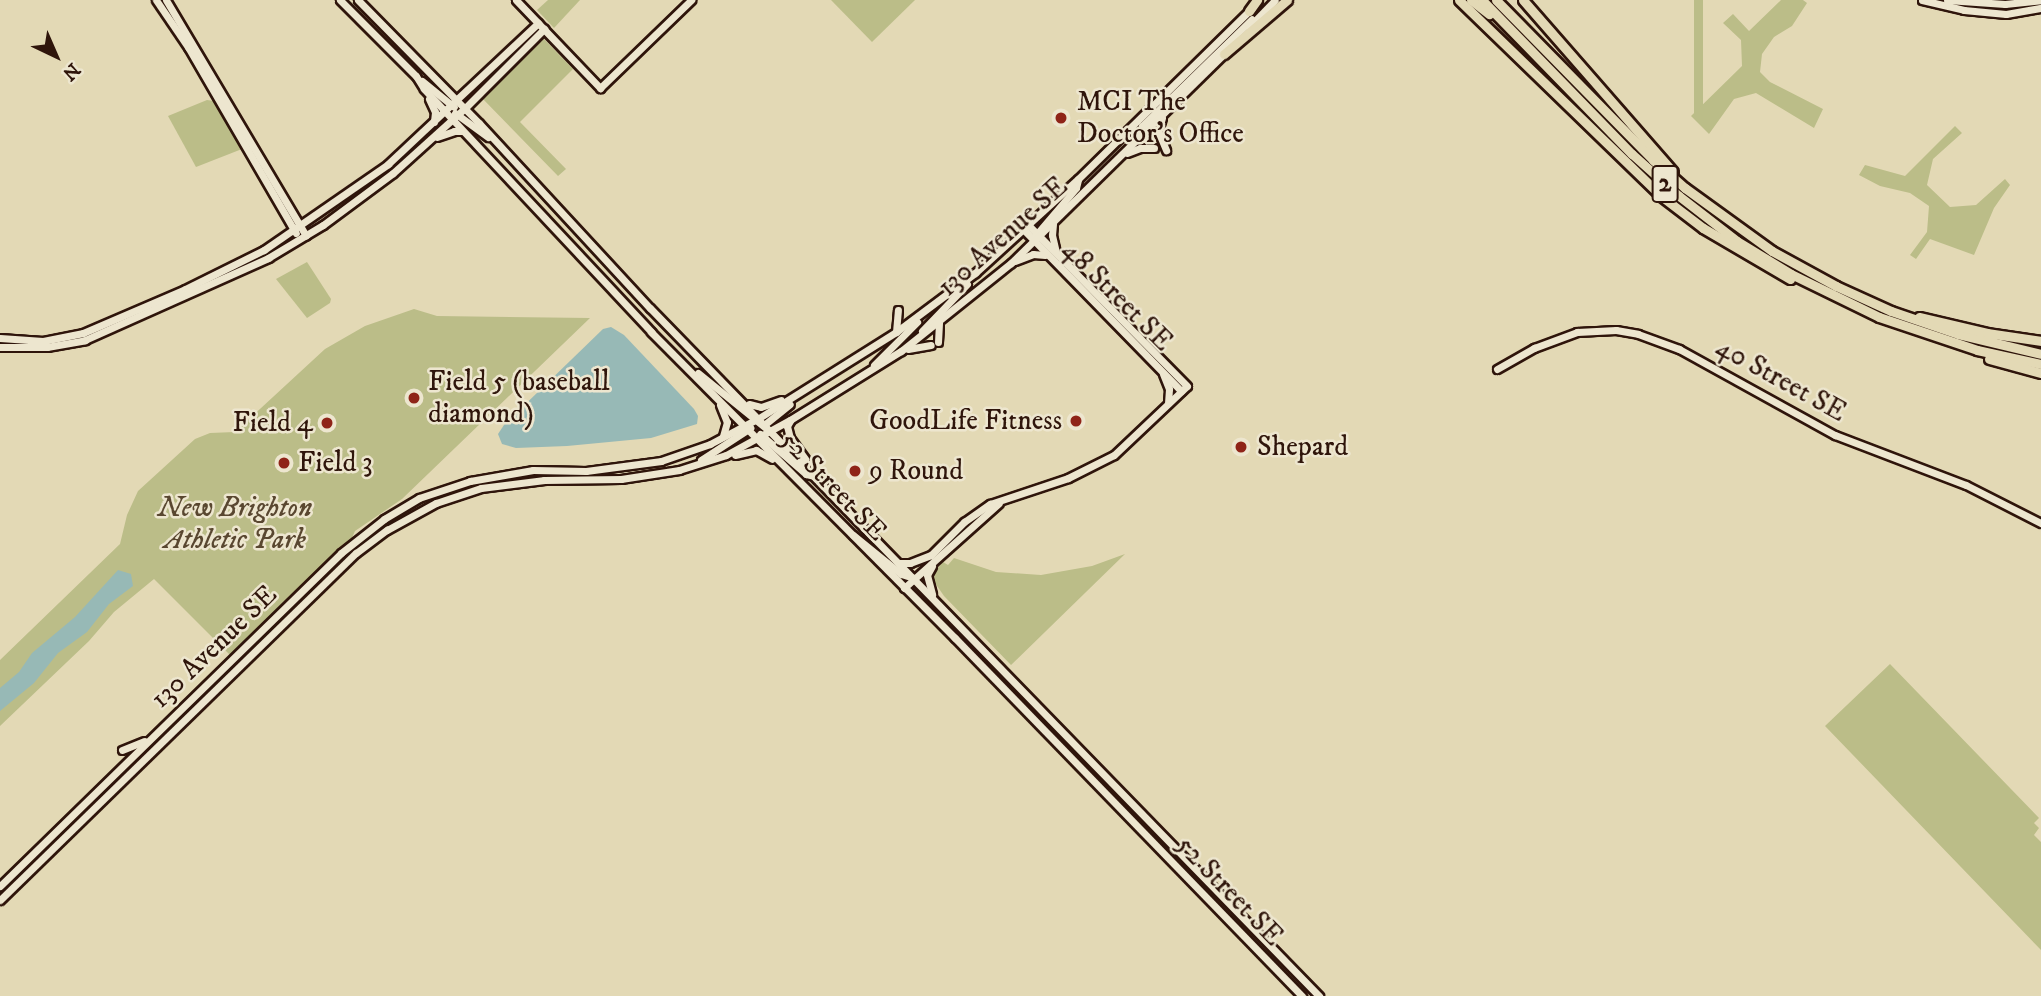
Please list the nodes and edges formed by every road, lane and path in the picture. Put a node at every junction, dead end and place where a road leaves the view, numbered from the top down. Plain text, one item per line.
1 (156, 0) edge
2 (166, 0) edge
3 (340, 0) edge
4 (358, 0) edge
5 (516, 0) edge
6 (691, 0) edge
7 (1259, 0) edge
8 (1269, 0) edge
9 (1275, 0) edge
10 (1287, 0) edge
11 (1459, 0) edge
12 (1471, 0) edge
13 (1482, 0) edge
14 (1496, 0) edge
15 (1523, 0) edge
16 (1922, 0) edge
17 (1947, 0) edge
18 (2041, 1) edge
19 (2041, 8) edge
20 (1249, 11) joint
21 (538, 23) junction
22 (544, 29) junction
23 (1522, 42) junction
24 (1224, 54) junction
25 (416, 76) junction
26 (444, 88) junction
27 (424, 89) junction
28 (470, 90) junction
29 (474, 99) junction
30 (452, 106) junction
31 (459, 114) junction
32 (1164, 114) junction
33 (434, 122) junction
34 (479, 123) junction
35 (464, 132) junction
36 (1141, 135) junction
37 (430, 141) junction
38 (497, 143) junction
39 (1154, 148) dead end
40 (1166, 150) dead end
41 (1123, 155) junction
42 (1078, 179) junction
43 (1685, 188) junction
44 (1053, 224) junction
45 (1026, 228) junction
46 (298, 229) junction
47 (1037, 237) junction
48 (303, 238) junction
49 (1045, 255) junction
50 (1058, 256) junction
51 (1011, 263) junction
52 (975, 273) junction
53 (1832, 295) junction
54 (898, 310) dead end
55 (1904, 316) junction
56 (917, 317) junction
57 (939, 322) junction
58 (896, 332) junction
59 (922, 335) junction
60 (1932, 337) junction
61 (0, 338) edge
62 (2041, 341) edge
63 (0, 346) edge
64 (901, 351) junction
65 (2041, 354) edge
66 (682, 363) junction
67 (2041, 364) edge
68 (1497, 369) dead end
69 (1161, 370) junction
70 (869, 371) junction
71 (2041, 373) edge
72 (1184, 388) junction
73 (802, 392) junction
74 (717, 399) junction
75 (746, 404) junction
76 (1168, 404) junction
77 (790, 420) junction
78 (757, 428) junction
79 (717, 441) junction
80 (695, 465) junction
81 (809, 469) junction
82 (789, 472) junction
83 (660, 473) junction
84 (816, 476) junction
85 (2041, 523) edge
86 (391, 527) junction
87 (369, 529) junction
88 (849, 533) junction
89 (933, 558) junction
90 (898, 563) junction
91 (914, 578) junction
92 (904, 588) junction
93 (318, 591) junction
94 (936, 601) junction
95 (154, 735) junction
96 (122, 750) dead end
97 (155, 750) junction
98 (130, 758) junction
99 (76, 826) junction
100 (0, 884) edge
101 (0, 900) edge
102 (1301, 996) edge
103 (1319, 996) edge

1 - 46 main road
2 - 46 main road
3 - 25 main road, 52 Street SE
4 - 26 main road, 52 Street SE
5 - 21 main road
6 - 22 main road
7 - 20 highway
8 - 36 main road
9 - 24 main road, 130 Avenue SE
10 - 24 highway
11 - 53 highway
12 - 23 highway
13 - 23 highway, 2
14 - 43 highway, 2
15 - 43 highway
16 - 19 main road
17 - 18 main road
20 - 42 main road, 130 Avenue SE
21 - 22 main road
21 - 28 main road
22 - 29 main road
23 - 53 highway, 2
24 - 32 main road, 130 Avenue SE
25 - 27 main road, 52 Street SE
25 - 30 main road
26 - 28 main road
26 - 30 main road, 52 Street SE
27 - 30 main road, 52 Street SE
27 - 33 main road
28 - 30 main road
29 - 31 main road
29 - 34 main road
30 - 31 main road, 52 Street SE
30 - 31 main road
30 - 33 main road
31 - 34 main road, 52 Street SE
31 - 35 main road, 52 Street SE
31 - 37 main road
31 - 38 main road
32 - 36 main road, 130 Avenue SE
32 - 40 main road
33 - 46 main road
34 - 38 main road, 52 Street SE
35 - 37 main road
35 - 66 main road, 52 Street SE
36 - 41 main road, 130 Avenue SE
37 - 48 main road
38 - 75 main road, 52 Street SE
39 - 41 main road
41 - 44 main road, 130 Avenue SE
42 - 45 main road, 130 Avenue SE
42 - 47 main road
43 - 55 highway, 2
44 - 47 main road, 130 Avenue SE
44 - 50 main road
45 - 47 main road, 48 Street SE
45 - 52 main road, 130 Avenue SE
46 - 48 main road
46 - 61 main road
47 - 49 main road, 48 Street SE
47 - 50 main road, 48 Street SE
47 - 51 main road, 130 Avenue SE
48 - 63 main road
49 - 51 main road
49 - 69 main road, 48 Street SE
50 - 72 main road, 48 Street SE
51 - 57 main road, 130 Avenue SE
52 - 56 main road, 130 Avenue SE
52 - 59 main road
53 - 60 highway, 2
54 - 58 main road
55 - 62 highway
55 - 65 highway, 2
56 - 58 main road, 130 Avenue SE
56 - 70 main road
57 - 59 main road, 130 Avenue SE
57 - 64 main road
58 - 73 main road, 130 Avenue SE
59 - 64 main road, 130 Avenue SE
60 - 67 highway, 2
60 - 71 highway
64 - 70 main road, 130 Avenue SE
66 - 74 main road, 52 Street SE
66 - 78 main road
68 - 85 main road, 40 Street SE
69 - 72 main road, 48 Street SE
69 - 76 main road
70 - 77 main road, 130 Avenue SE
72 - 76 main road
73 - 75 main road
73 - 78 main road, 130 Avenue SE
74 - 78 main road, 52 Street SE
74 - 79 main road
75 - 78 main road, 52 Street SE
76 - 89 main road
77 - 78 main road, 130 Avenue SE
77 - 81 main road
78 - 79 main road, 130 Avenue SE
78 - 80 main road
78 - 80 main road, 130 Avenue SE
78 - 81 main road, 52 Street SE
78 - 82 main road, 52 Street SE
78 - 84 main road
79 - 87 main road, 130 Avenue SE
80 - 83 main road, 130 Avenue SE
81 - 84 main road, 52 Street SE
82 - 83 main road
82 - 88 main road, 52 Street SE
83 - 86 main road, 130 Avenue SE
84 - 90 main road, 52 Street SE
86 - 87 main road
86 - 93 main road, 130 Avenue SE
87 - 93 main road
87 - 95 main road, 130 Avenue SE
88 - 91 main road
88 - 92 main road, 52 Street SE
89 - 90 main road
89 - 91 main road
89 - 94 main road
90 - 91 main road, 52 Street SE
91 - 92 main road
91 - 94 main road, 52 Street SE
92 - 102 main road, 52 Street SE
93 - 97 main road, 130 Avenue SE
94 - 103 main road, 52 Street SE
95 - 96 main road
95 - 98 main road, 130 Avenue SE
97 - 98 main road
97 - 99 main road, 130 Avenue SE
98 - 99 main road
98 - 100 main road, 130 Avenue SE
99 - 101 main road, 130 Avenue SE

